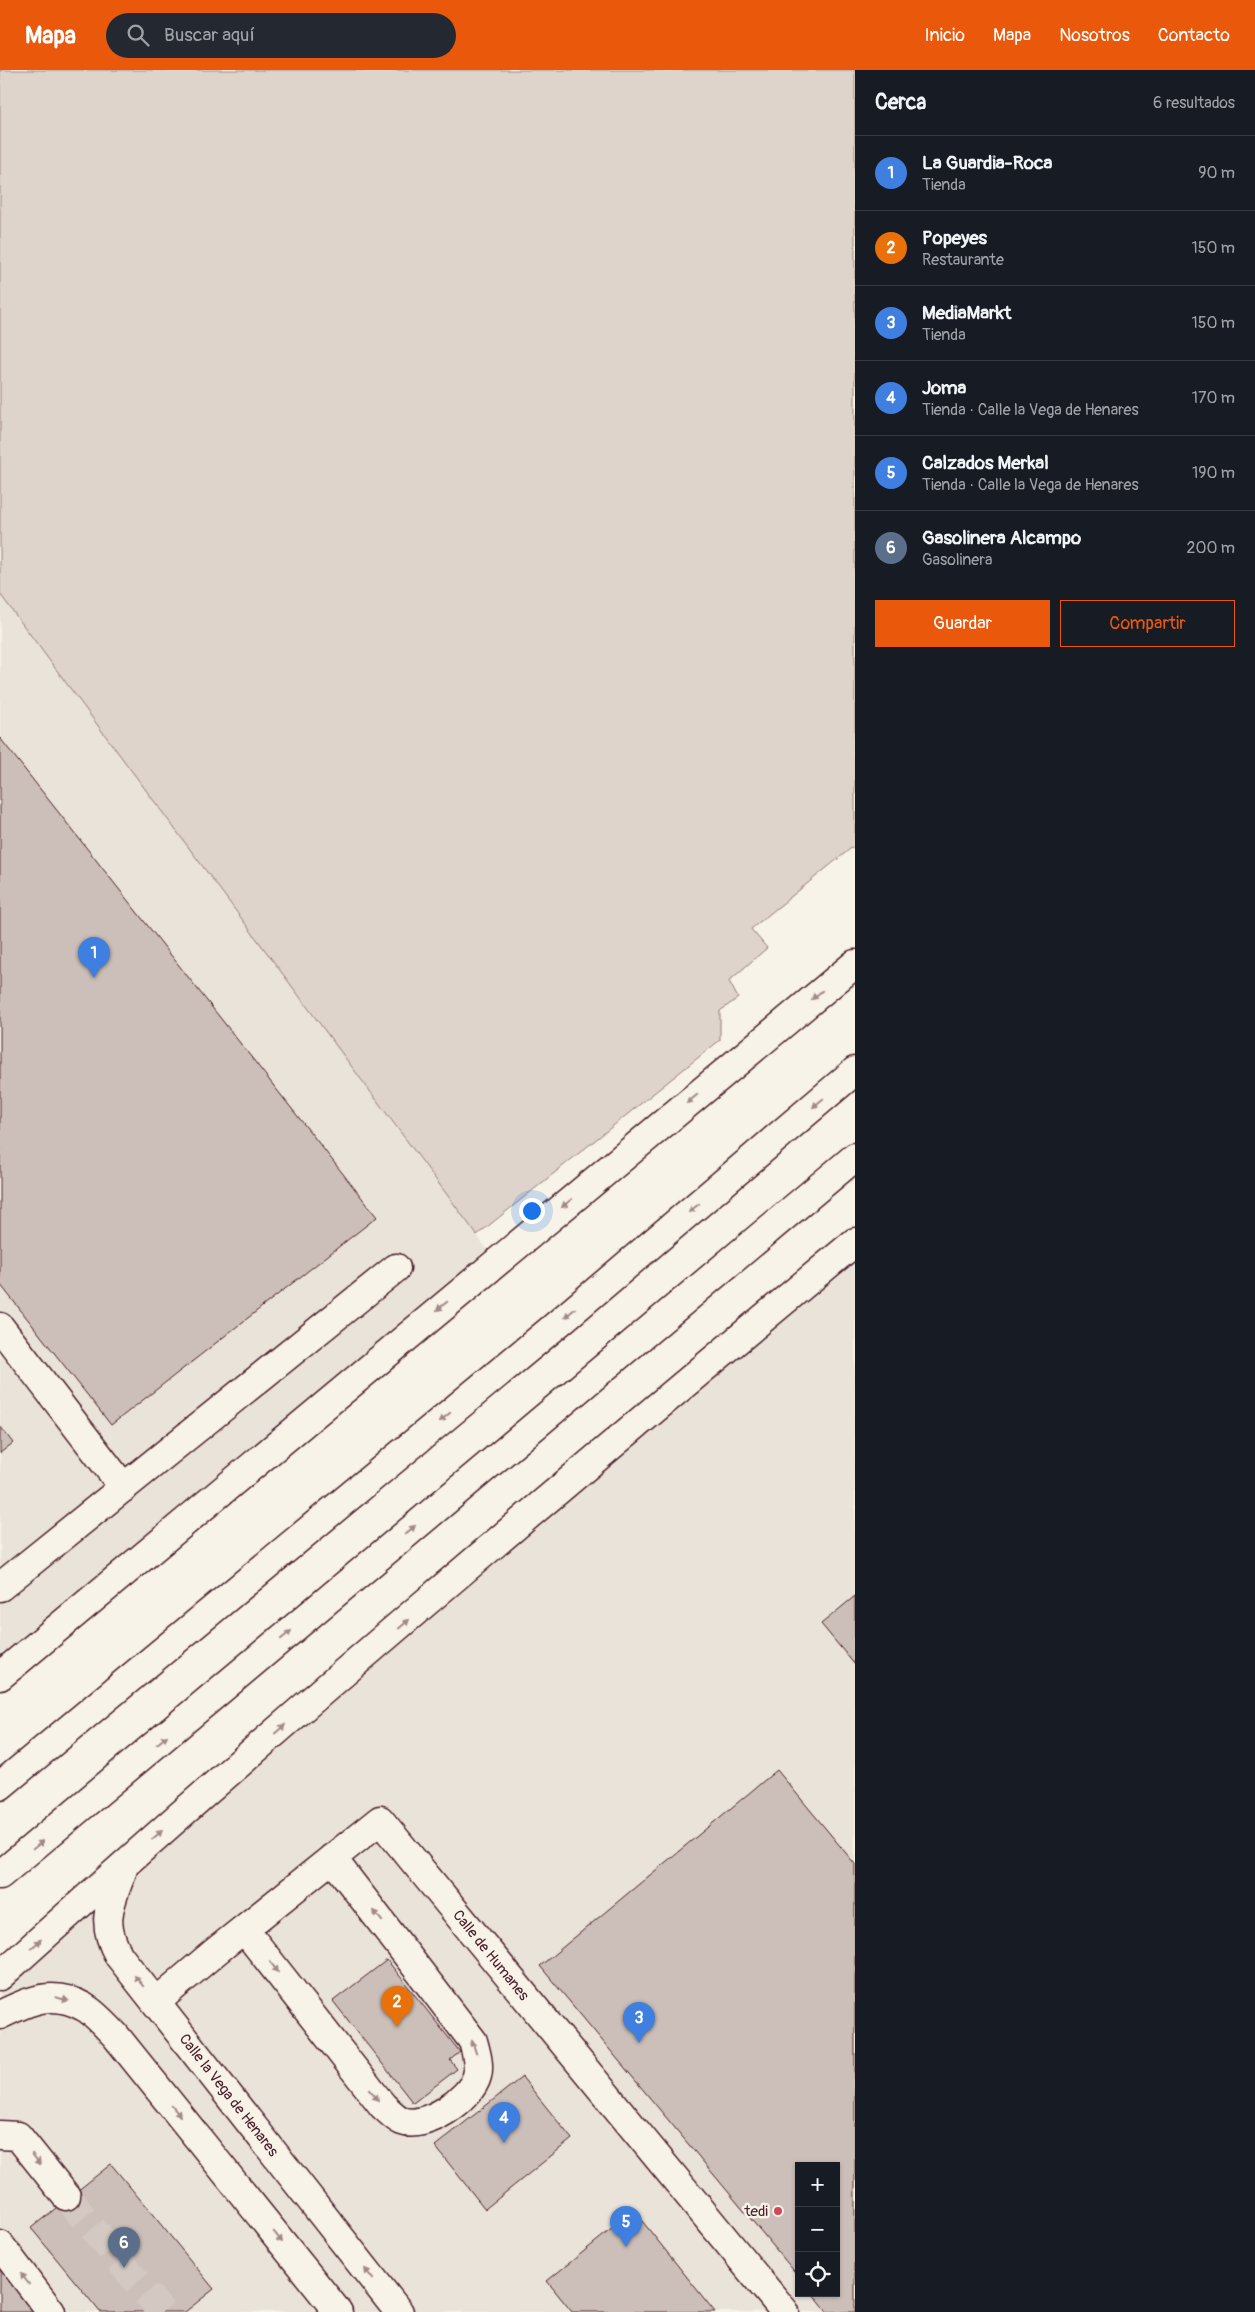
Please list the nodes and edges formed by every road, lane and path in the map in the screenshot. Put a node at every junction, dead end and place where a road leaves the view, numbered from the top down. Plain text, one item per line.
1 (855, 964) edge
2 (855, 1071) edge
3 (855, 1157) edge
4 (855, 1242) edge
5 (396, 1268) dead end
6 (0, 1327) edge
7 (124, 1488) junction
8 (0, 1587) edge
9 (0, 1676) edge
10 (0, 1786) edge
11 (332, 1858) junction
12 (124, 1864) junction
13 (0, 1875) edge
14 (244, 1929) junction
15 (0, 1976) edge
16 (156, 2002) junction
17 (0, 2015) edge
18 (6, 2140) edge
19 (66, 2196) tunnel mouth
20 (0, 2245) edge
21 (51, 2312) edge
22 (338, 2312) edge
23 (399, 2312) edge
24 (785, 2312) edge

1 -> 9 main road
2 -> 10 main road
13 -> 3 main road
12 -> 4 main road
5 - 7 main road
6 - 7 main road
7 - 8 main road
11 - 14 main road, Calle de Humanes
14 -> 11 main road
11 - 24 main road, Calle de Humanes
15 -> 12 main road
16 -> 12 main road, Calle la Vega de Henares
14 - 16 main road, Calle de Humanes
23 -> 16 main road, Calle la Vega de Henares
17 -> 22 main road
18 -> 19 main road
21 -> 20 main road

